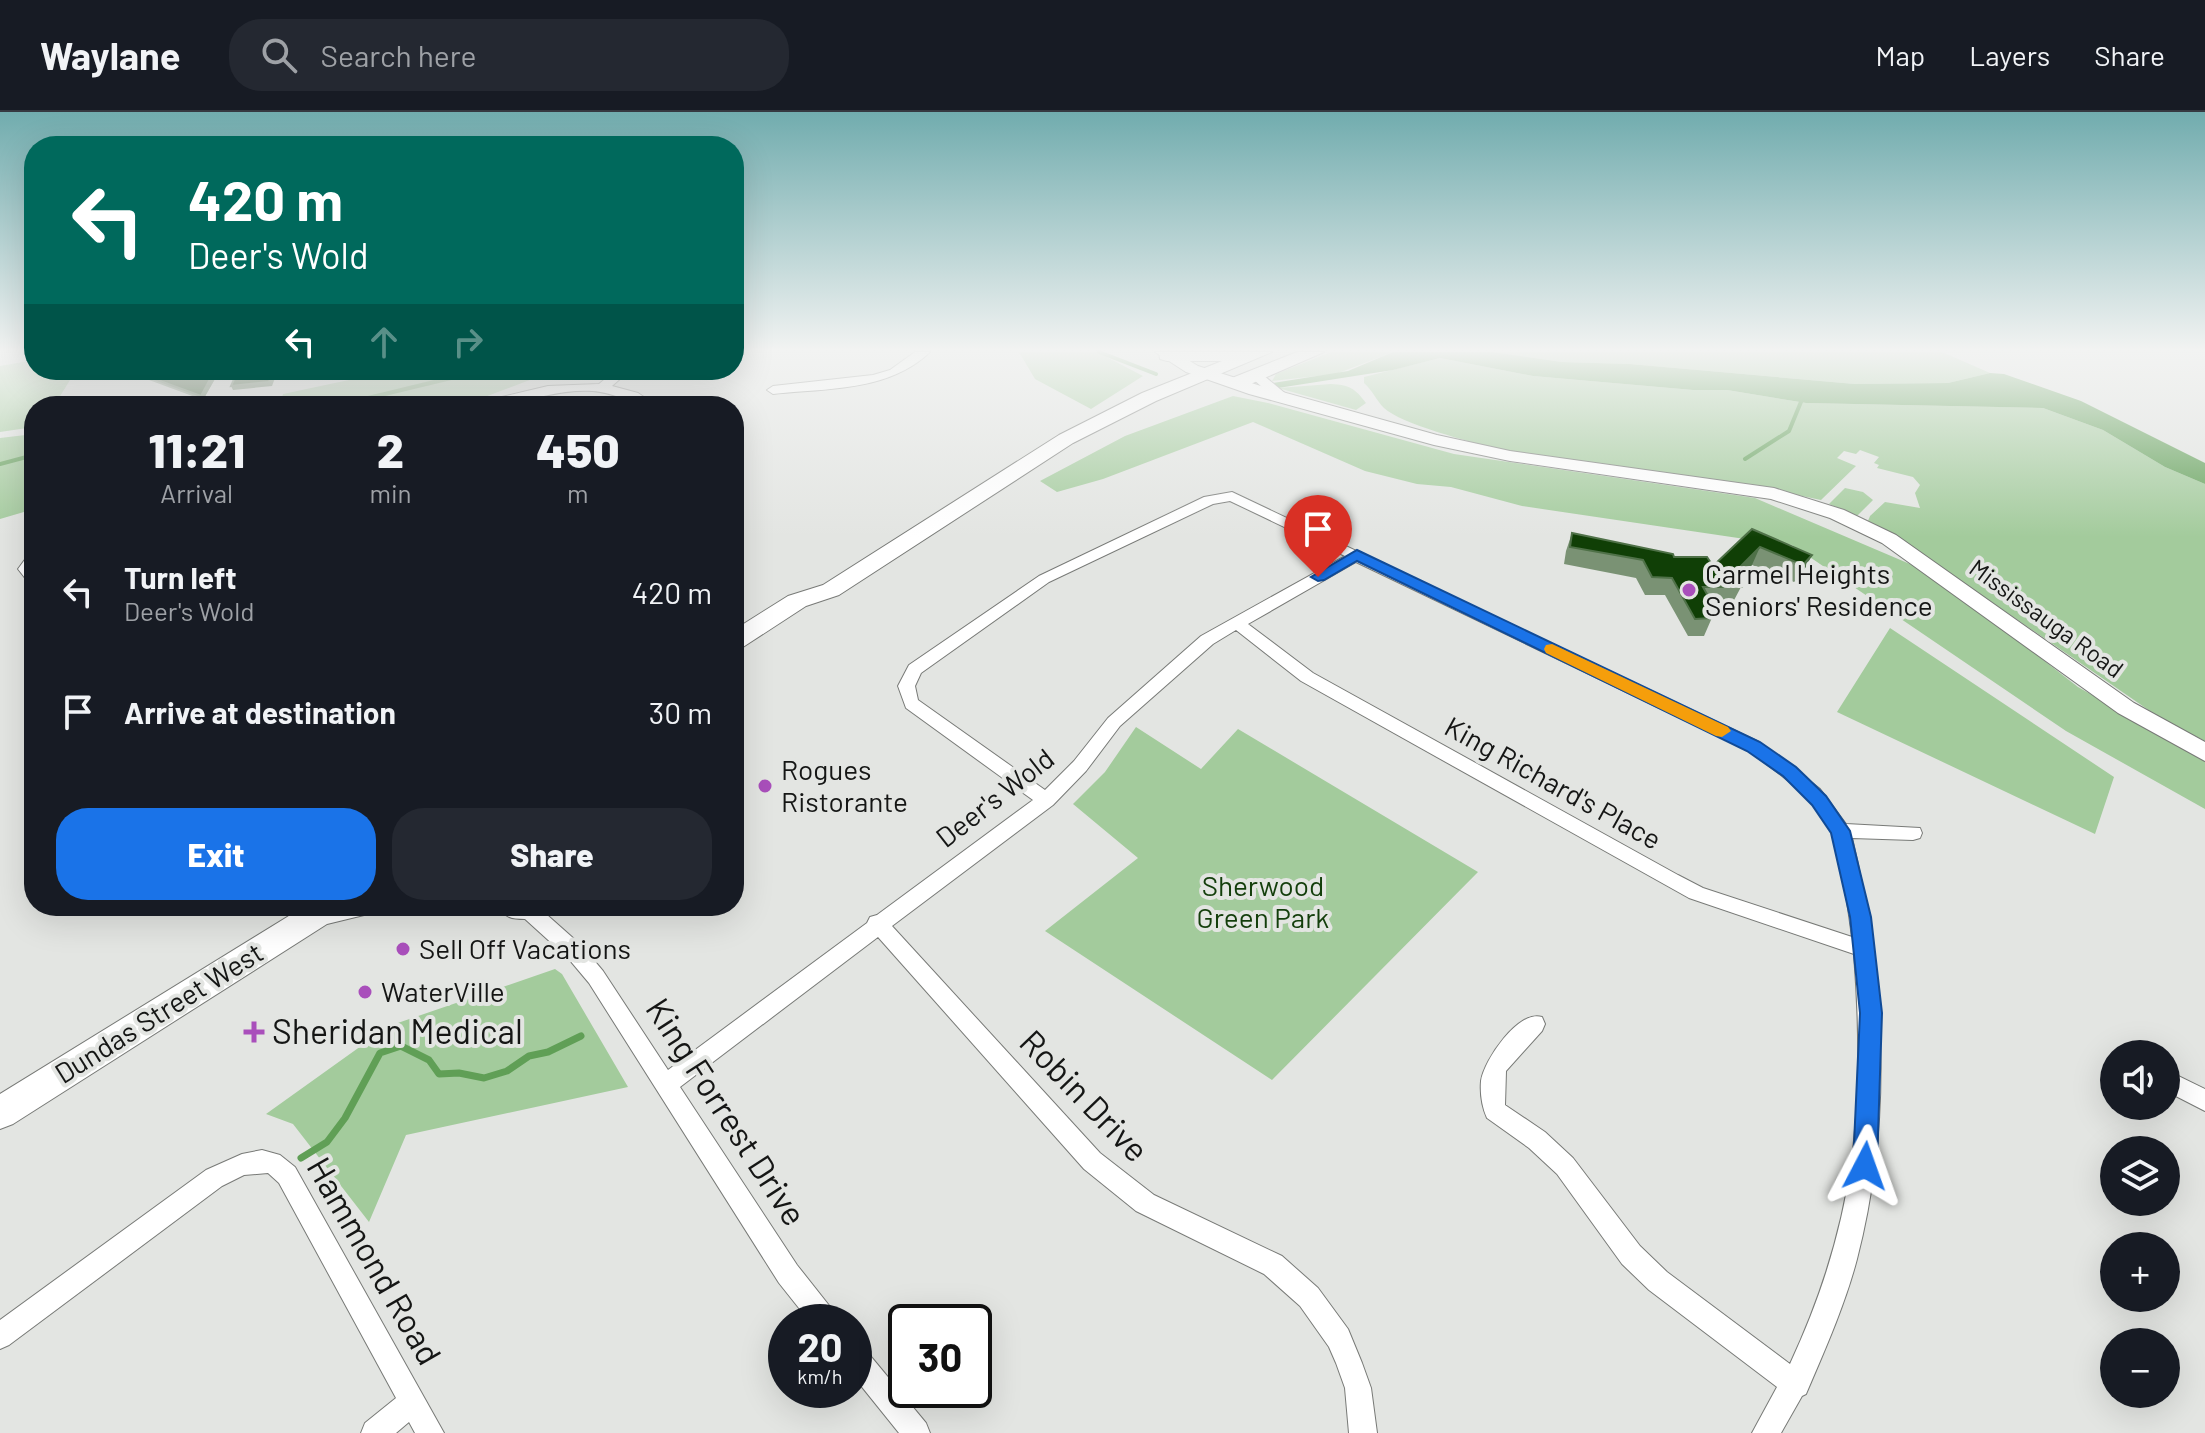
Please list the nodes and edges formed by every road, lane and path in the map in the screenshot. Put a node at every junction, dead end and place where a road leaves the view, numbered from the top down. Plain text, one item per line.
1 (1119, 414) edge
2 (1159, 414) edge
3 (1342, 414) edge
4 (1020, 471) junction
5 (1357, 555) junction
6 (831, 590) junction
7 (1237, 623) junction
8 (744, 635) edge
9 (744, 655) edge
10 (2205, 753) edge
11 (1046, 800) junction
12 (1840, 831) junction
13 (1913, 833) dead end
14 (312, 916) edge
15 (532, 916) edge
16 (877, 923) junction
17 (1864, 949) junction
18 (1534, 1024) dead end
19 (664, 1086) junction
20 (2180, 1088) edge
21 (2205, 1101) edge
22 (0, 1113) edge
23 (812, 1304) edge
24 (0, 1336) edge
25 (872, 1378) edge
26 (1797, 1385) junction
27 (412, 1402) junction
28 (375, 1433) edge
29 (430, 1433) edge
30 (916, 1433) edge
31 (1363, 1433) edge
32 (1766, 1433) edge

1 - 4 main road
2 - 4 main road
3 - 10 main road, Mississauga Road
4 - 6 main road
5 - 7 street, Deer's Wold
5 - 11 street
5 - 12 street
6 - 8 main road
6 - 9 main road
7 - 11 street, Deer's Wold
7 - 17 street, King Richard's Place
11 - 16 street, Deer's Wold
12 - 13 street
12 - 17 street
14 - 22 main road, Dundas Street West
15 - 19 street, King Forrest Drive
16 - 19 street, Deer's Wold
16 - 31 street, Robin Drive
17 - 26 street
18 - 26 street
19 - 23 street, King Forrest Drive
20 - 21 street
24 - 27 street, Hammond Road
25 - 30 street
26 - 32 street
27 - 28 street
27 - 29 street, Hammond Road

